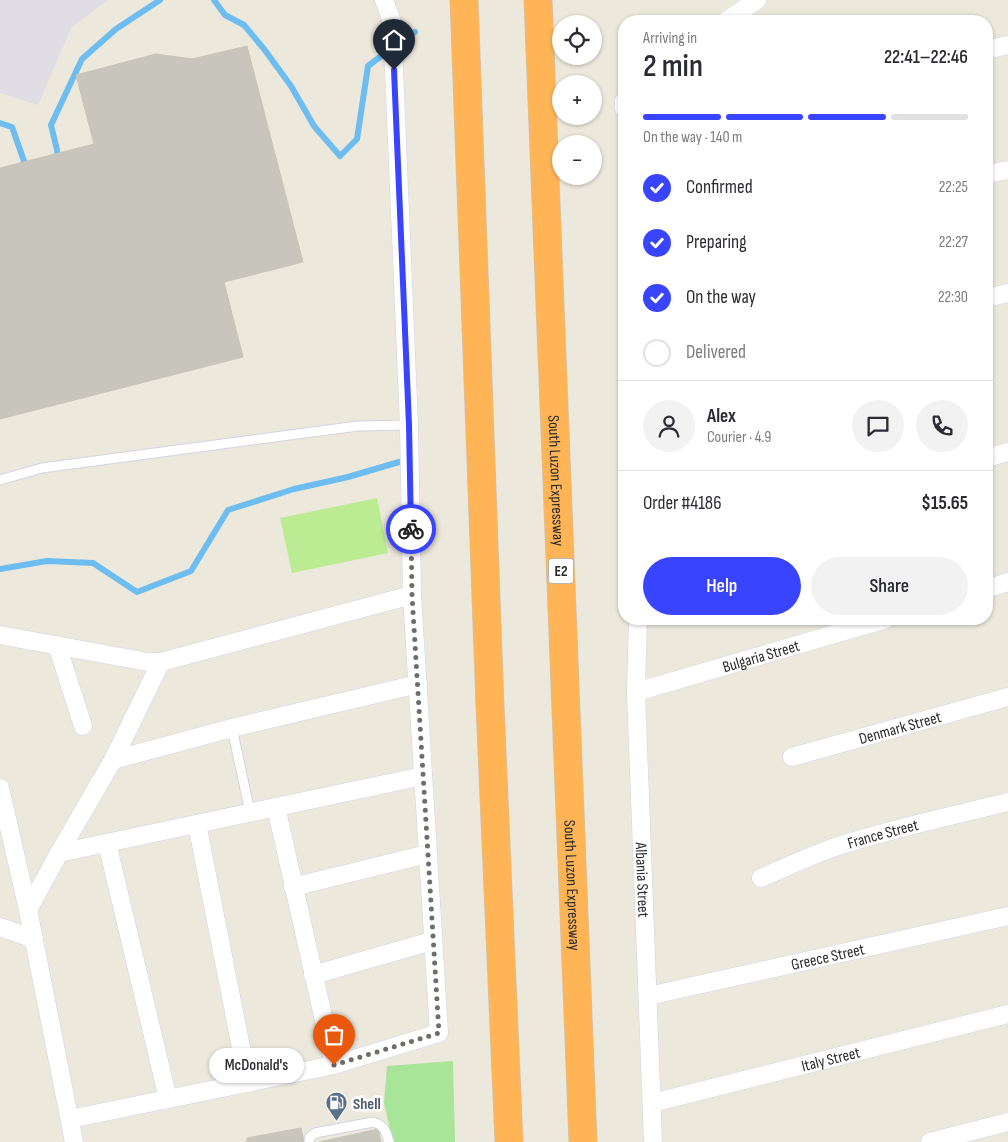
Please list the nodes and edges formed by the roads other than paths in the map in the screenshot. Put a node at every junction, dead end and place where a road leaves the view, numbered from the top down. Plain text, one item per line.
1 (384, 0) edge
2 (464, 0) edge
3 (538, 0) edge
4 (1008, 45) edge
5 (993, 48) edge
6 (1008, 170) edge
7 (993, 173) edge
8 (1008, 293) edge
9 (993, 296) edge
10 (409, 425) junction
11 (1008, 452) edge
12 (993, 456) edge
13 (0, 480) edge
14 (1008, 582) edge
15 (993, 586) edge
16 (412, 595) junction
17 (638, 625) edge
18 (865, 625) edge
19 (0, 635) edge
20 (57, 645) junction
21 (161, 662) junction
22 (418, 684) junction
23 (636, 692) junction
24 (1008, 697) edge
25 (82, 726) dead end
26 (232, 728) junction
27 (792, 757) dead end
28 (113, 760) junction
29 (423, 776) junction
30 (0, 788) edge
31 (1008, 802) edge
32 (276, 807) junction
33 (250, 812) junction
34 (197, 824) junction
35 (107, 843) junction
36 (59, 853) junction
37 (427, 854) junction
38 (761, 878) dead end
39 (294, 887) junction
40 (28, 910) junction
41 (1008, 916) edge
42 (0, 927) edge
43 (34, 939) junction
44 (432, 941) junction
45 (313, 975) junction
46 (648, 996) junction
47 (1008, 1014) edge
48 (334, 1065) junction
49 (248, 1083) junction
50 (168, 1099) junction
51 (652, 1103) junction
52 (70, 1119) junction
53 (1008, 1122) edge
54 (74, 1142) edge
55 (309, 1142) edge
56 (389, 1142) edge
57 (509, 1142) edge
58 (583, 1142) edge
59 (653, 1142) edge
60 (930, 1142) edge

1 - 10 street
2 - 57 highway
3 - 58 highway, South Luzon Expressway / E2
4 - 5 street
6 - 7 street
8 - 9 street
10 - 13 lane
10 - 16 street
11 - 12 street
14 - 15 street
16 - 21 street
16 - 22 street
17 - 23 street, Albania Street
18 - 23 street, Bulgaria Street
19 - 20 street
20 - 21 street
20 - 25 street
21 - 28 street
22 - 26 street
22 - 29 street
23 - 46 street, Albania Street
24 - 27 street, Denmark Street
26 - 28 street
26 - 33 lane
28 - 36 street
29 - 32 street
29 - 37 street
30 - 40 street
31 - 38 street, France Street
32 - 33 street
32 - 39 street
33 - 34 street
34 - 35 street
34 - 49 street
35 - 36 street
35 - 50 street
36 - 40 street
37 - 39 street
37 - 44 street
39 - 45 street
40 - 43 street
41 - 46 street, Greece Street
42 - 43 street
43 - 52 street
44 - 45 street
44 - 48 street
45 - 48 street
46 - 51 street, Albania Street
47 - 51 street, Italy Street
48 - 49 street
49 - 50 street
50 - 52 street
51 - 59 street, Albania Street
52 - 54 street
53 - 60 street
55 - 56 lane

